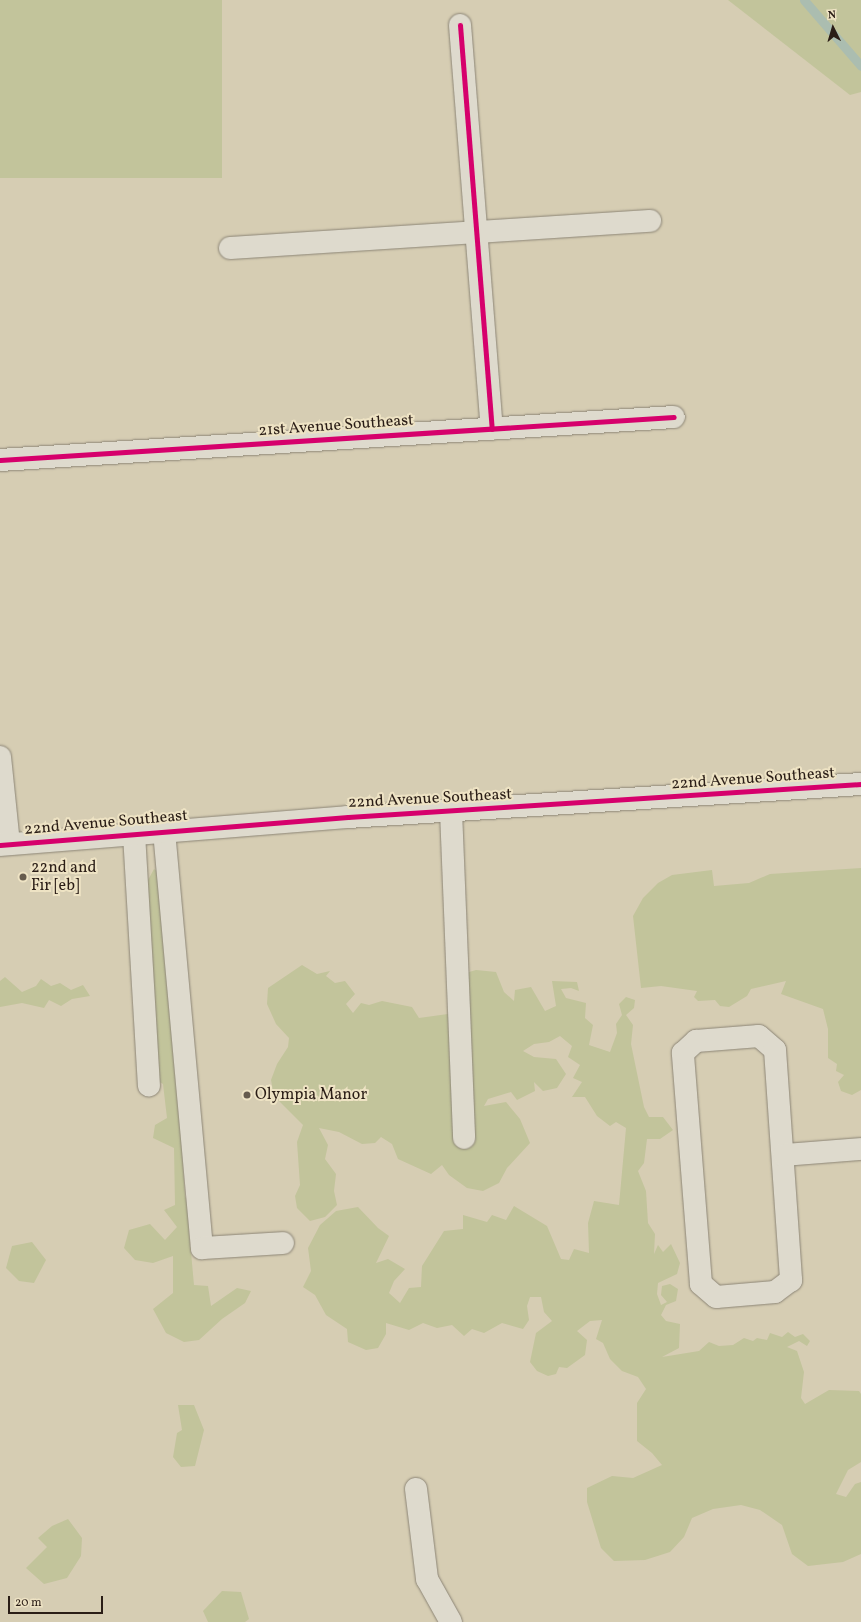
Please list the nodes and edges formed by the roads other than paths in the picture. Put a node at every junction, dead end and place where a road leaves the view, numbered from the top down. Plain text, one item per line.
1 (460, 24) dead end
2 (650, 222) dead end
3 (477, 234) junction
4 (230, 248) dead end
5 (674, 417) dead end
6 (492, 429) junction
7 (0, 460) edge
8 (0, 757) edge
9 (861, 784) edge
10 (451, 811) junction
11 (164, 831) junction
12 (134, 834) junction
13 (4, 844) edge
14 (149, 1086) dead end
15 (464, 1138) dead end
16 (861, 1149) edge
17 (784, 1155) junction
18 (283, 1243) dead end
19 (416, 1489) dead end
20 (451, 1622) edge

1 - 3 street
2 - 3 street
3 - 4 street
3 - 6 street
5 - 6 street, 21st Avenue Southeast
6 - 7 street, 21st Avenue Southeast
8 - 13 street
9 - 10 street, 22nd Avenue Southeast
10 - 11 street, 22nd Avenue Southeast
10 - 15 street
11 - 12 street, 22nd Avenue Southeast
11 - 18 street
12 - 13 street, 22nd Avenue Southeast
12 - 14 street
16 - 17 street
17 - 17 street
19 - 20 street

